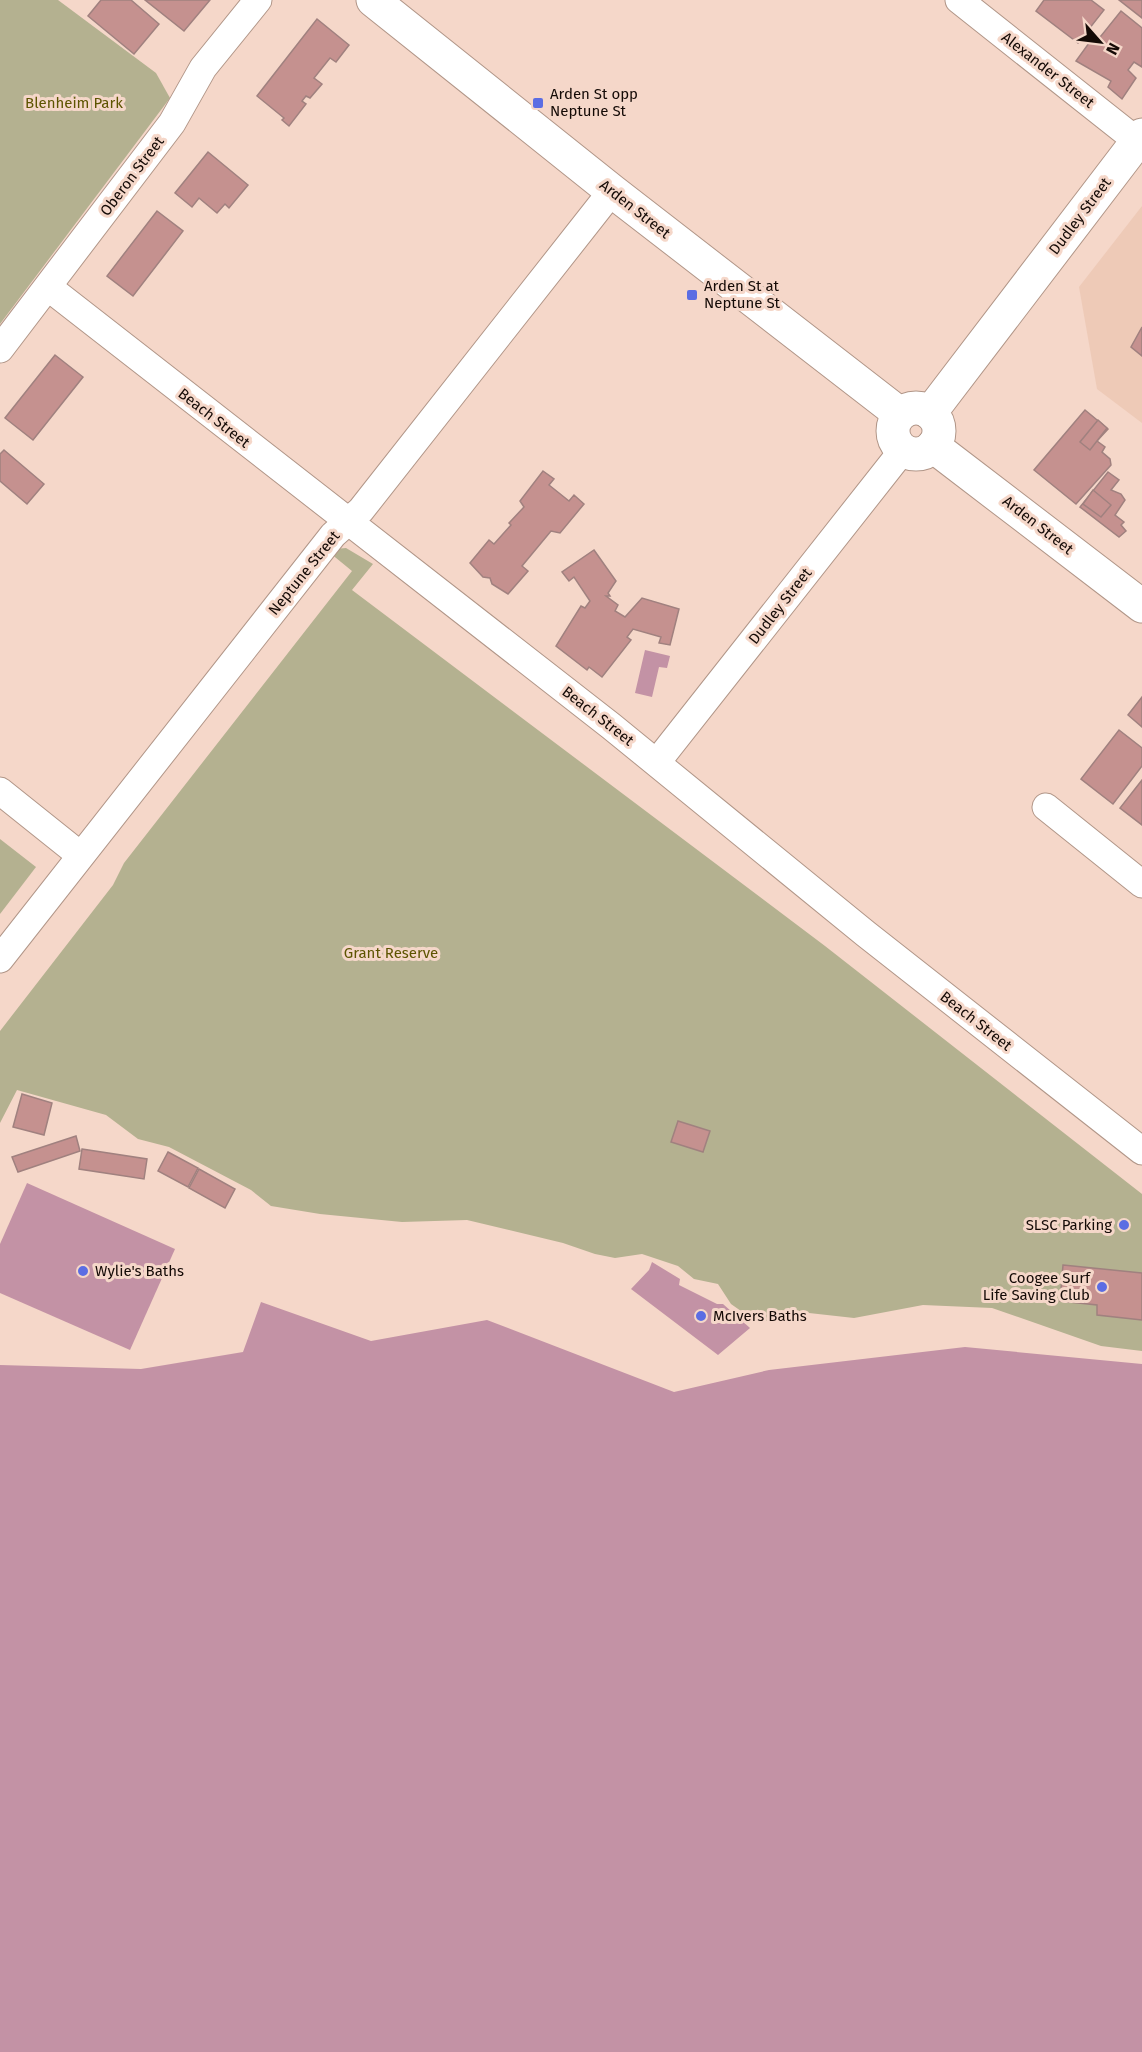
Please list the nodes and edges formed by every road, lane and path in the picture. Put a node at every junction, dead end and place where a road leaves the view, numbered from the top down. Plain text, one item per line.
1 (258, 0) edge
2 (373, 0) edge
3 (959, 0) edge
4 (1140, 138) edge
5 (612, 191) junction
6 (48, 287) junction
7 (0, 349) edge
8 (915, 413) junction
9 (918, 448) junction
10 (346, 522) junction
11 (1142, 606) edge
12 (657, 762) junction
13 (0, 791) edge
14 (1046, 807) dead end
15 (80, 855) junction
16 (1142, 884) edge
17 (0, 958) edge
18 (1142, 1151) edge

1 - 6 street, Oberon Street
2 - 5 main road, Arden Street
3 - 4 street, Alexander Street
4 - 8 main road, Dudley Street
5 - 8 main road, Arden Street
5 - 10 street, Neptune Street
6 - 7 street, Oberon Street
6 - 10 street, Beach Street
8 - 9 main road
9 - 11 main road, Arden Street
9 - 12 street, Dudley Street
10 - 12 street, Beach Street
10 - 15 street, Neptune Street
12 - 18 street, Beach Street
13 - 15 street
14 - 16 street
15 - 17 street, Neptune Street

